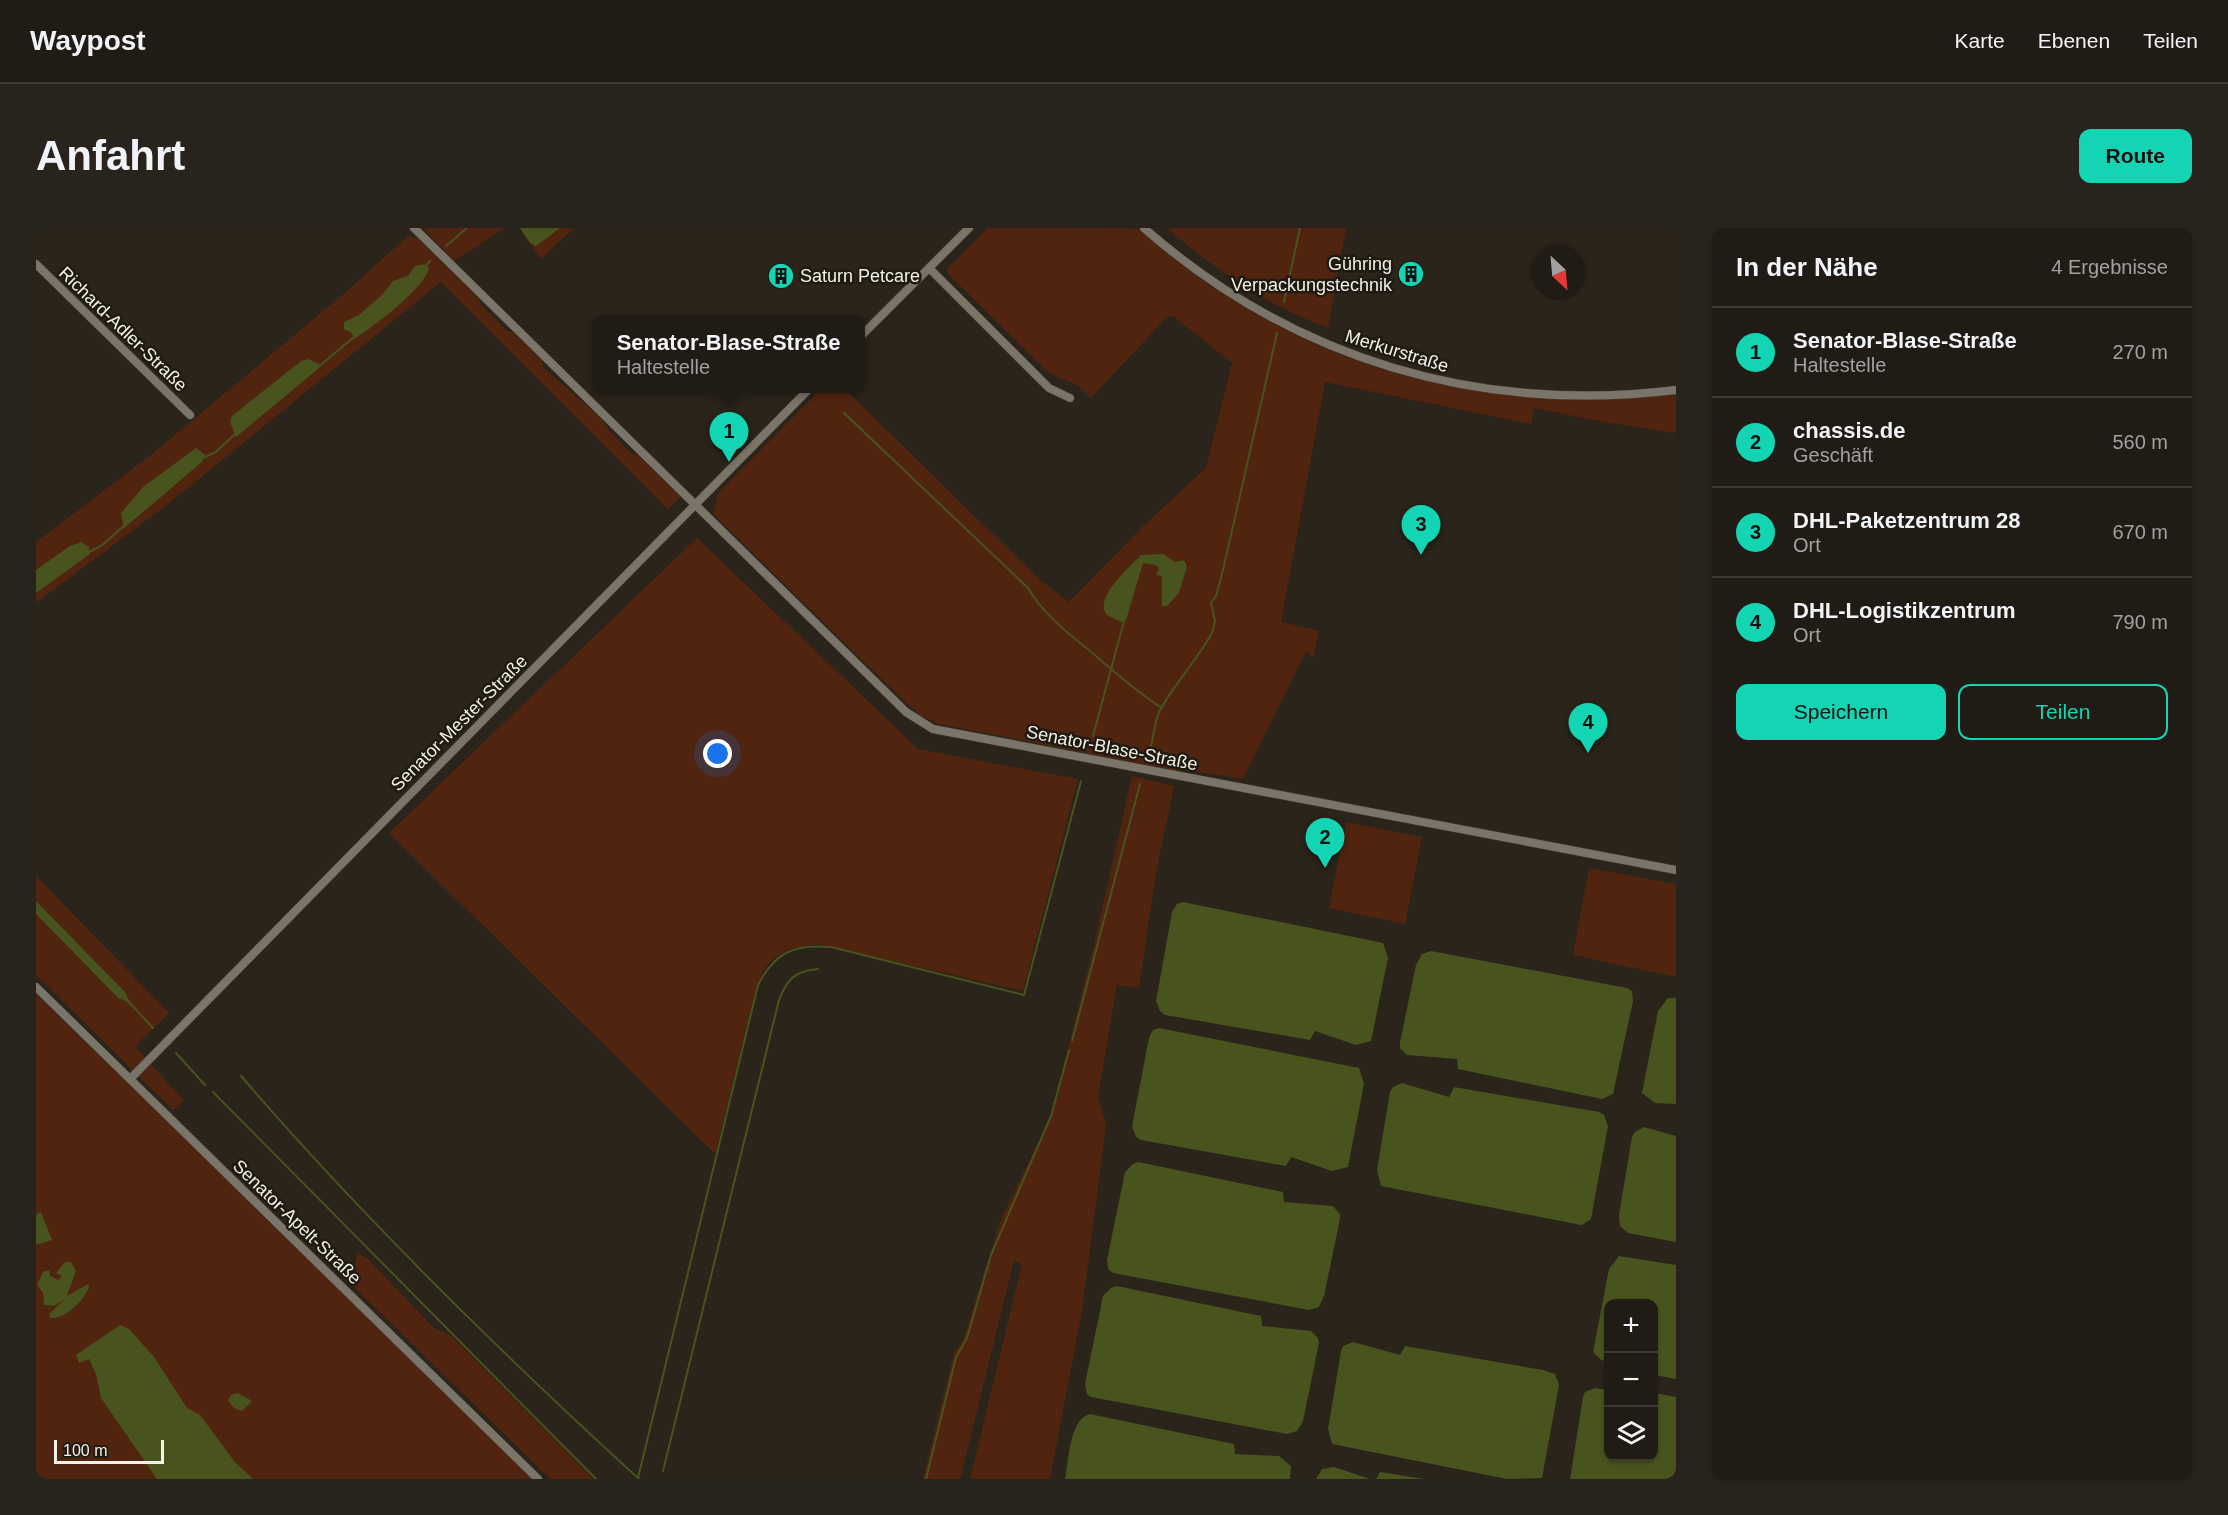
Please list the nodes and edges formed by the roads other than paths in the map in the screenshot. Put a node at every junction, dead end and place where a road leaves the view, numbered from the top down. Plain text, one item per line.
1 (414, 228) edge
2 (969, 228) edge
3 (1144, 228) edge
4 (36, 264) edge
5 (929, 268) junction
6 (865, 332) edge
7 (1676, 390) edge
8 (805, 393) edge
9 (1070, 398) dead end
10 (190, 415) dead end
11 (696, 504) junction
12 (1676, 870) edge
13 (36, 987) edge
14 (130, 1078) junction
15 (538, 1479) edge

1 - 11 street, Senator-Blase-Straße
2 - 5 street
3 - 7 street, Merkurstraße
4 - 10 street, Richard-Adler-Straße
5 - 6 street
5 - 9 street
8 - 11 street, Senator-Mester-Straße
11 - 12 street, Senator-Blase-Straße
11 - 14 street, Senator-Mester-Straße
13 - 14 street, Senator-Apelt-Straße
14 - 15 street, Senator-Apelt-Straße

